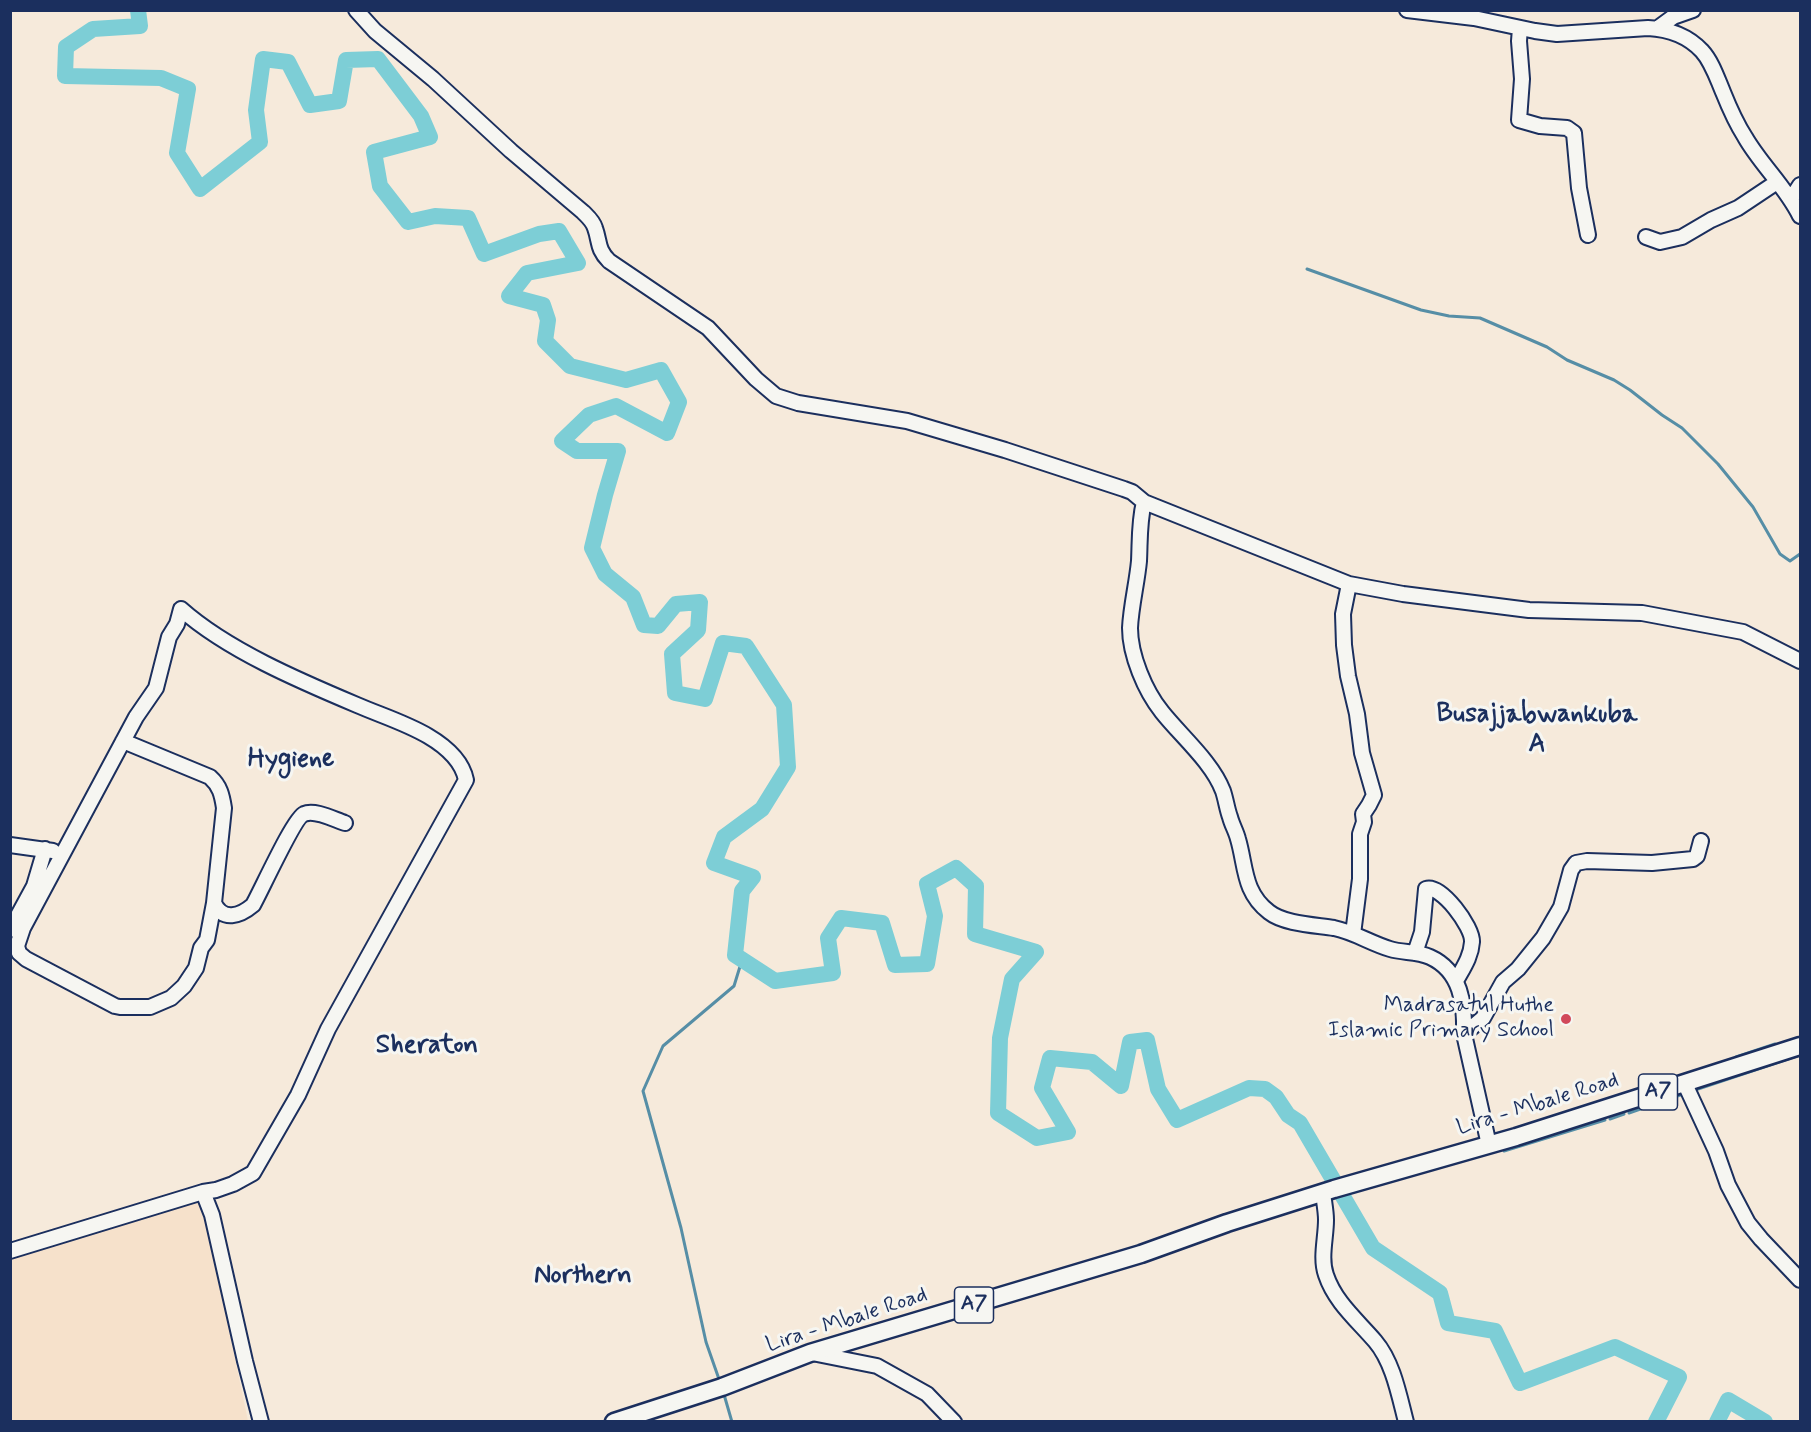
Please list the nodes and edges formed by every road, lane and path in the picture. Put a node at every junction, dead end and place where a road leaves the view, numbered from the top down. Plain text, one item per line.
1 (356, 10) edge
2 (1407, 10) edge
3 (1693, 10) edge
4 (1505, 18) edge
5 (1520, 28) junction
6 (1658, 28) junction
7 (1777, 182) junction
8 (1800, 185) edge
9 (1791, 199) junction
10 (1800, 216) edge
11 (1588, 235) dead end
12 (1646, 237) dead end
13 (1144, 502) junction
14 (1349, 584) junction
15 (1800, 661) edge
16 (123, 741) junction
17 (345, 824) dead end
18 (1701, 841) dead end
19 (10, 845) edge
20 (45, 849) junction
21 (65, 853) junction
22 (214, 903) junction
23 (10, 930) edge
24 (1353, 934) junction
25 (1415, 953) junction
26 (1456, 981) junction
27 (1464, 1034) junction
28 (1800, 1046) edge
29 (1685, 1084) junction
30 (1489, 1144) junction
31 (1329, 1191) junction
32 (203, 1192) junction
33 (10, 1251) edge
34 (1800, 1280) edge
35 (810, 1353) junction
36 (261, 1422) edge
37 (614, 1422) edge
38 (954, 1422) edge
39 (1406, 1422) edge

1 - 13 street
2 - 4 street
3 - 6 street
4 - 5 street
5 - 6 street
5 - 11 street
6 - 7 street
7 - 9 street
7 - 12 street
8 - 9 street
9 - 10 street
13 - 14 street
13 - 24 street
14 - 15 street
14 - 24 street
16 - 21 street
16 - 22 street
16 - 32 street
17 - 22 street
18 - 27 street
19 - 20 street
20 - 21 street
20 - 23 street
21 - 22 street
24 - 25 street
25 - 26 street
25 - 26 street
26 - 27 street
27 - 30 street
28 - 29 main road, Lira - Mbale Road / A7
29 - 30 main road, Lira - Mbale Road / A7
29 - 34 street
30 - 31 main road, Lira - Mbale Road / A7
31 - 35 main road, Lira - Mbale Road / A7
31 - 39 street
32 - 33 street
32 - 36 street
35 - 37 main road, Lira - Mbale Road / A7
35 - 38 street

